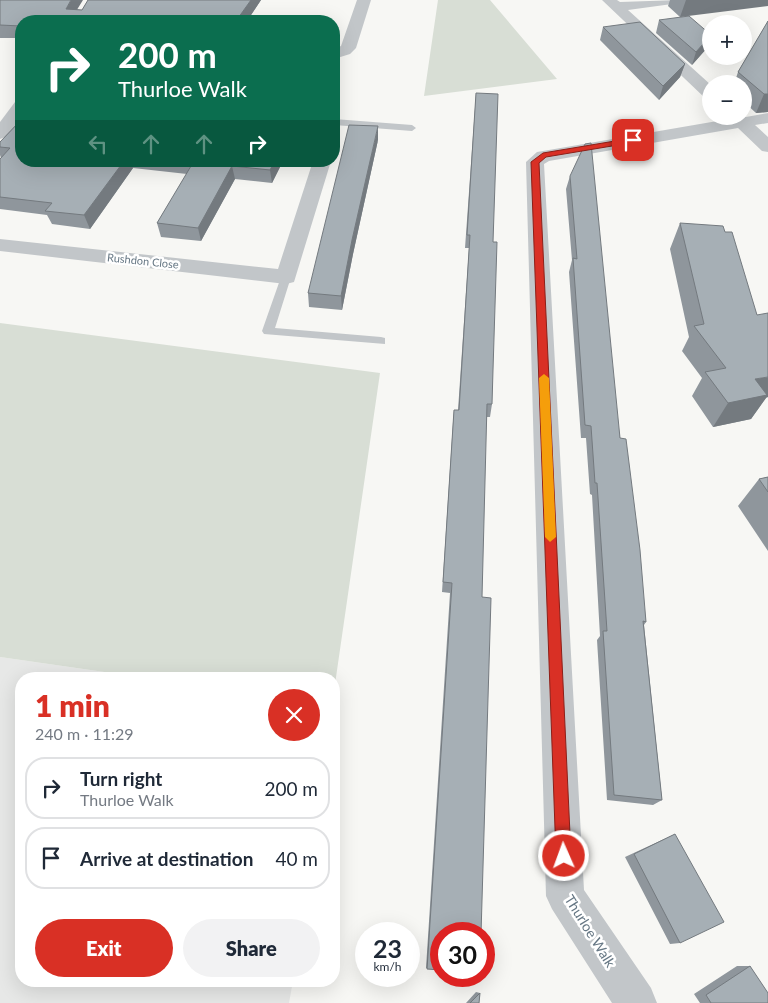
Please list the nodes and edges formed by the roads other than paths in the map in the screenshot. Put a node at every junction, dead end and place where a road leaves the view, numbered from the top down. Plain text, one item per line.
1 (364, 0) edge
2 (672, 0) edge
3 (612, 3) edge
4 (340, 52) edge
5 (702, 86) edge
6 (15, 104) edge
7 (768, 118) edge
8 (752, 119) edge
9 (340, 122) edge
10 (706, 125) edge
11 (744, 125) edge
12 (412, 128) dead end
13 (0, 134) edge
14 (768, 147) edge
15 (320, 167) edge
16 (0, 245) edge
17 (286, 277) junction
18 (381, 342) dead end
19 (636, 1003) edge

1 - 4 street
2 - 3 street
3 - 5 street
6 - 13 street
7 - 8 street, Thurloe Walk
9 - 12 lane
10 - 19 street, Thurloe Walk
11 - 14 street
15 - 17 street
16 - 17 street, Rushdon Close
17 - 18 lane

